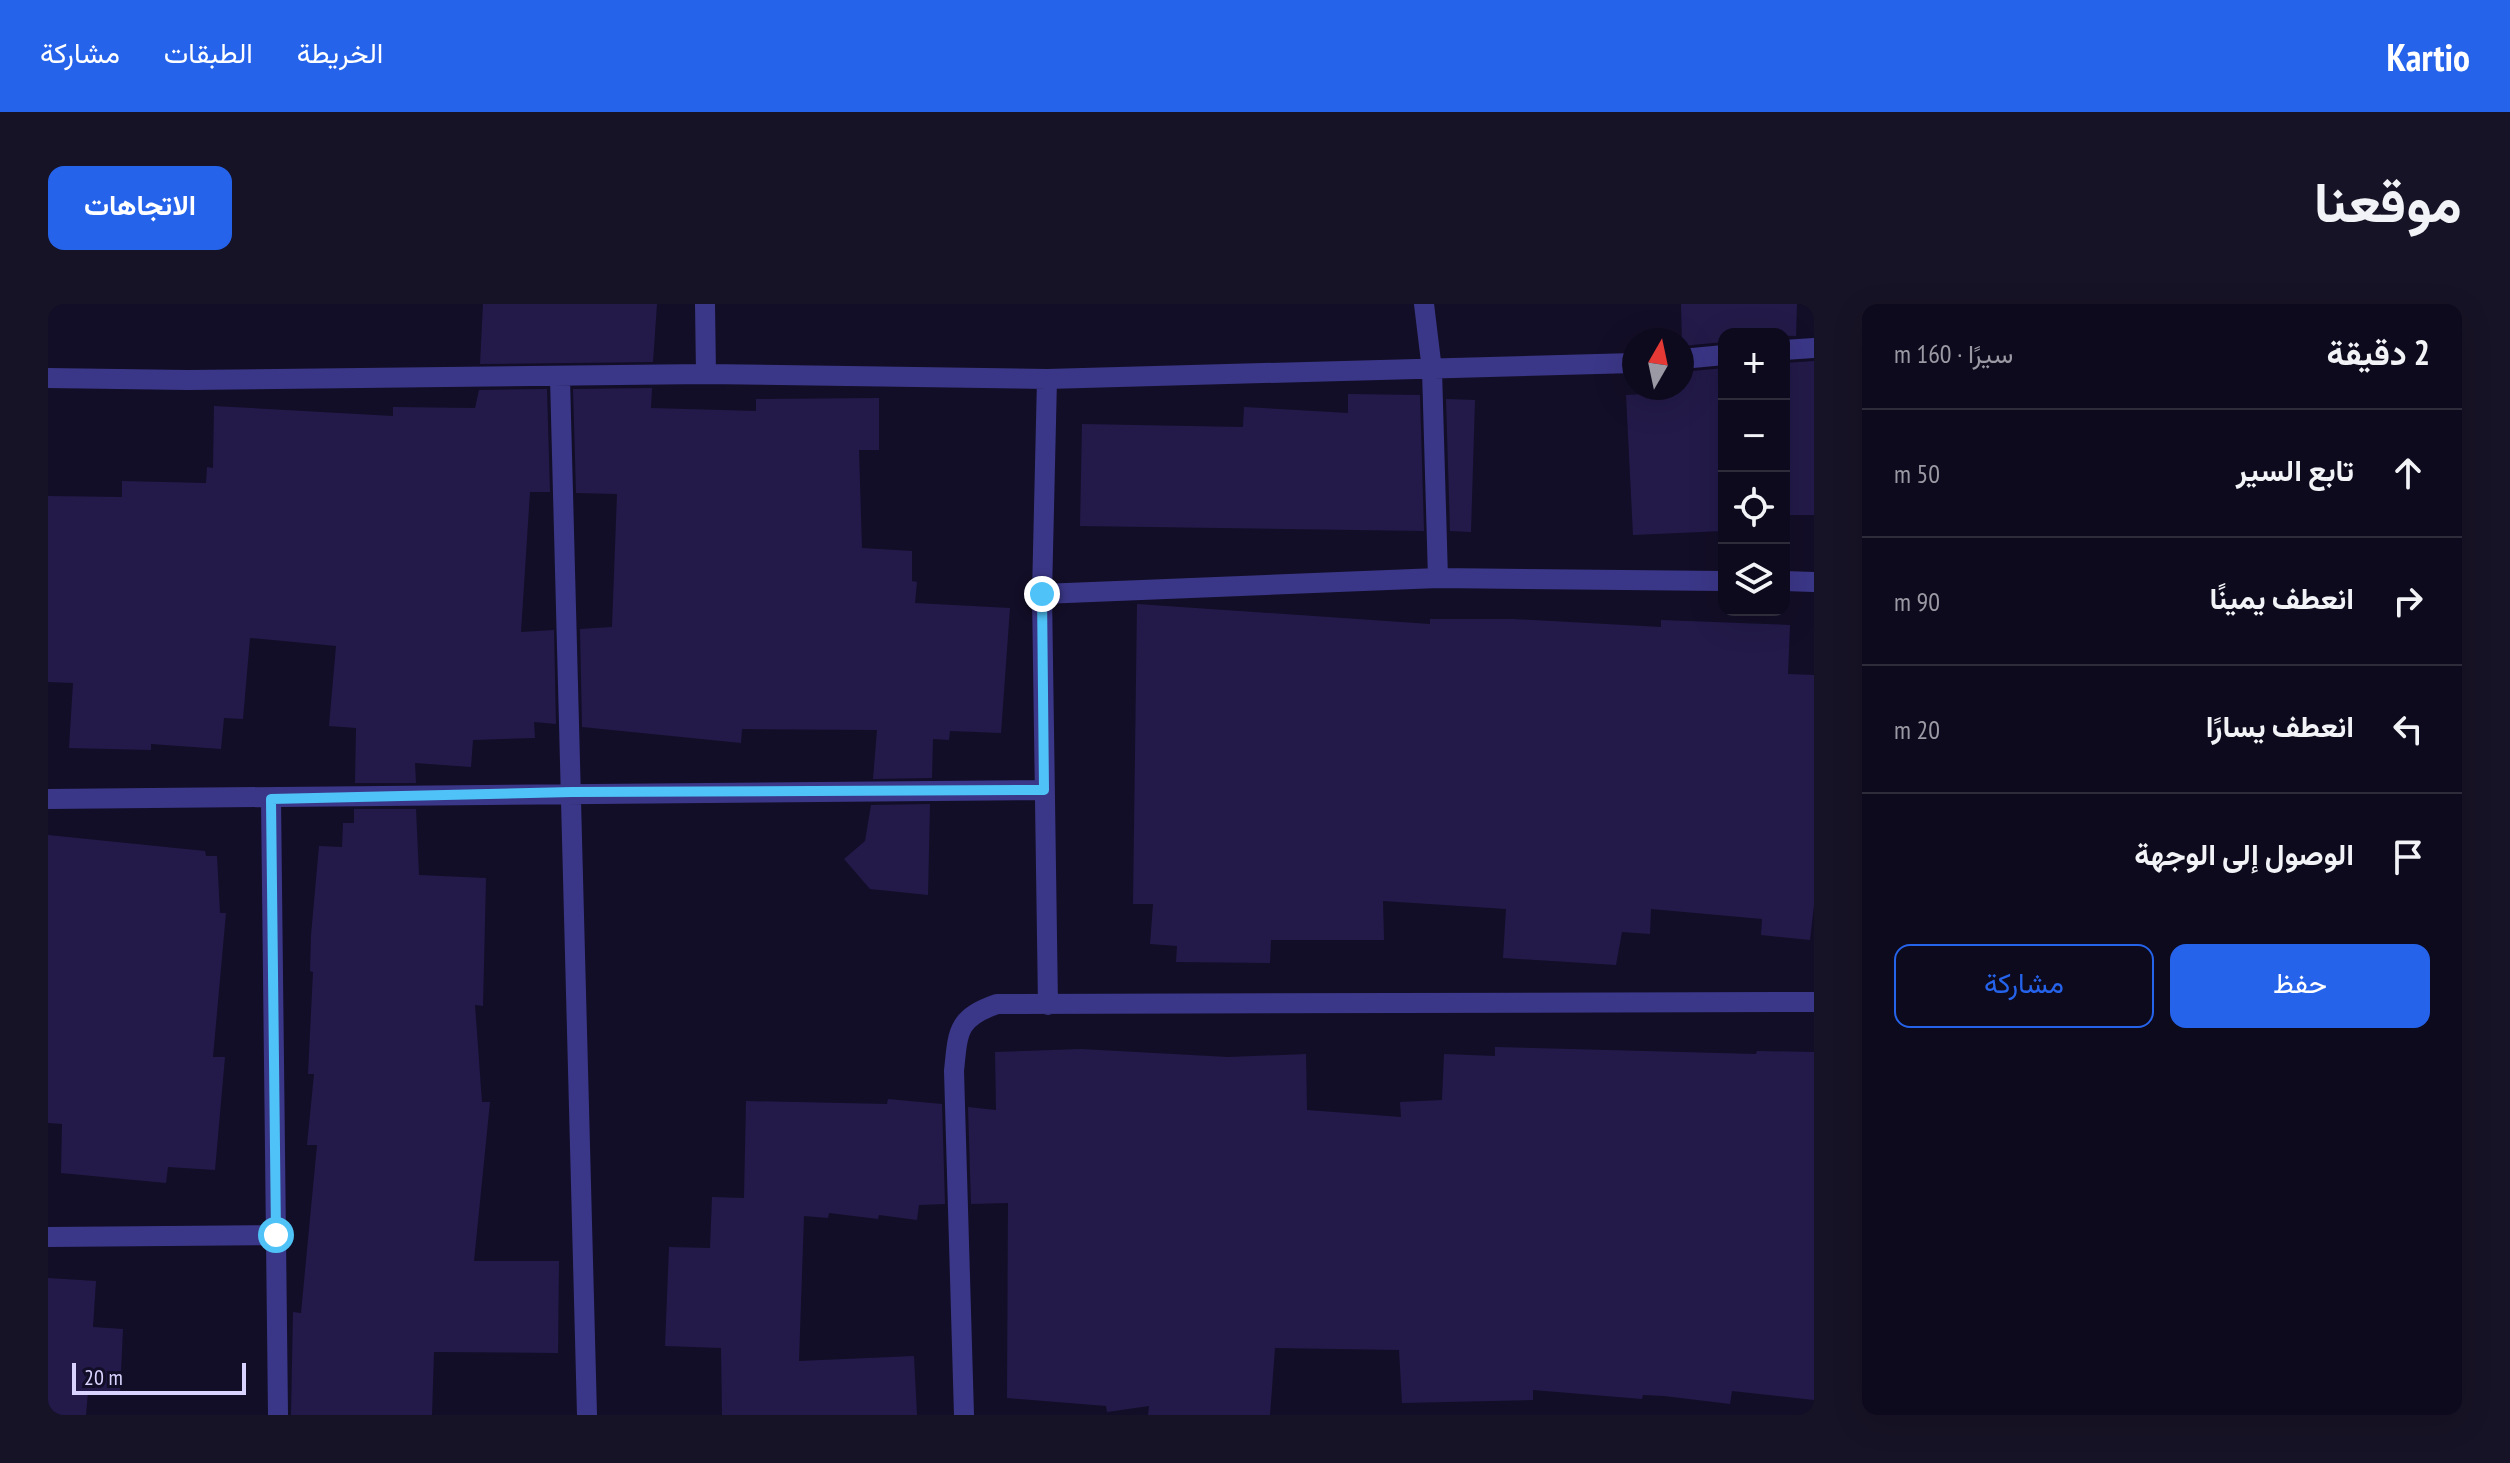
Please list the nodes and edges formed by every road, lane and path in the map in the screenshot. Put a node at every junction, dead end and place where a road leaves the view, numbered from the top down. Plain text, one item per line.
1 (705, 304) edge
2 (1424, 304) edge
3 (1814, 348) edge
4 (1790, 350) edge
5 (1718, 356) edge
6 (1694, 358) edge
7 (1622, 363) edge
8 (1432, 370) junction
9 (706, 374) junction
10 (48, 378) edge
11 (560, 378) junction
12 (1047, 379) junction
13 (1438, 578) junction
14 (1718, 581) edge
15 (1790, 581) edge
16 (1814, 582) edge
17 (1042, 594) junction
18 (1044, 790) junction
19 (572, 792) junction
20 (48, 799) edge
21 (271, 799) junction
22 (1814, 1002) edge
23 (1048, 1005) junction
24 (276, 1235) junction
25 (48, 1237) edge
26 (278, 1415) edge
27 (587, 1415) edge
28 (964, 1415) edge

1 - 9 street
2 - 8 street
3 - 4 street
5 - 6 street
7 - 8 street
8 - 12 street
8 - 13 street
9 - 11 street
9 - 12 street
10 - 11 street
11 - 19 street
12 - 17 street
13 - 14 street
13 - 17 street
15 - 16 street
17 - 18 street
18 - 19 street
18 - 23 street
19 - 21 street
19 - 27 street
20 - 21 street
21 - 24 street
22 - 23 street
23 - 28 street
24 - 25 street
24 - 26 street

